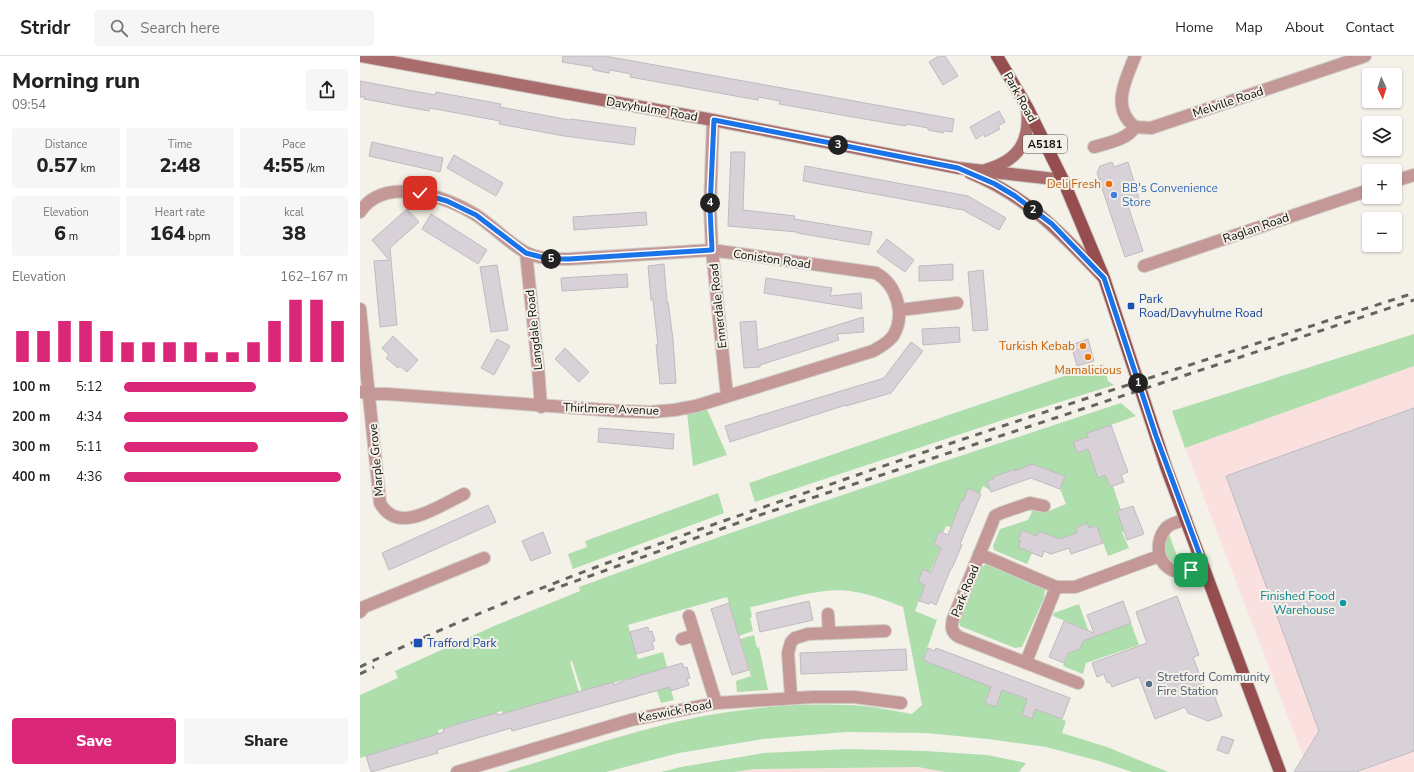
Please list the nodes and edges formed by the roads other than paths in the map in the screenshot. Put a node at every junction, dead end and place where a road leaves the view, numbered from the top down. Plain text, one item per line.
1 (360, 56) edge
2 (997, 56) edge
3 (1135, 56) edge
4 (1366, 56) edge
5 (1027, 107) junction
6 (714, 120) junction
7 (1135, 127) junction
8 (1094, 148) dead end
9 (958, 168) junction
10 (982, 170) junction
11 (1414, 175) edge
12 (1402, 179) edge
13 (1063, 180) junction
14 (1362, 192) edge
15 (360, 212) edge
16 (712, 250) junction
17 (526, 253) junction
18 (1144, 266) dead end
19 (1104, 278) junction
20 (957, 303) dead end
21 (360, 308) edge
22 (900, 310) junction
23 (365, 393) edge
24 (727, 396) junction
25 (541, 407) junction
26 (464, 494) dead end
27 (1044, 506) dead end
28 (1186, 519) junction
29 (979, 554) junction
30 (1160, 556) junction
31 (484, 558) dead end
32 (1204, 566) junction
33 (1056, 587) junction
34 (360, 612) edge
35 (828, 614) dead end
36 (689, 616) dead end
37 (885, 631) dead end
38 (829, 633) junction
39 (695, 635) junction
40 (682, 639) dead end
41 (1026, 662) junction
42 (1078, 683) dead end
43 (791, 697) junction
44 (716, 703) junction
45 (901, 703) dead end
46 (456, 772) edge
47 (1280, 772) edge

1 - 6 street, Davyhulme Road
2 - 5 main road, Park Road / A5181
3 - 7 street
4 - 7 street, Melville Road
5 - 10 street
5 - 13 main road, Park Road / A5181
6 - 9 street, Davyhulme Road
6 - 16 street, Ennerdale Road
7 - 8 street
9 - 10 street, Davyhulme Road
9 - 19 street
10 - 13 street, Davyhulme Road
11 - 12 street
13 - 19 main road, Park Road / A5181
14 - 18 street, Raglan Road
15 - 17 street, Coniston Road
16 - 17 street, Coniston Road
16 - 22 street, Coniston Road
16 - 24 street, Ennerdale Road
17 - 25 street, Langdale Road
19 - 28 main road, Park Road / A5181
20 - 22 street
21 - 23 street
22 - 24 street, Thirlmere Avenue
23 - 25 street, Thirlmere Avenue
23 - 26 street, Marple Grove
24 - 25 street, Thirlmere Avenue
27 - 29 street
28 - 30 street
28 - 32 main road, Park Road / A5181
29 - 33 street, Park Road
29 - 41 street, Park Road
30 - 32 street
30 - 33 street, Park Road
31 - 34 street
32 - 47 main road, A5181
33 - 41 street
35 - 38 street
36 - 39 street
37 - 38 street
38 - 43 street
39 - 40 street
39 - 44 street
41 - 42 street, Park Road
43 - 44 street, Keswick Road
43 - 45 street, Keswick Road
44 - 46 street, Keswick Road

